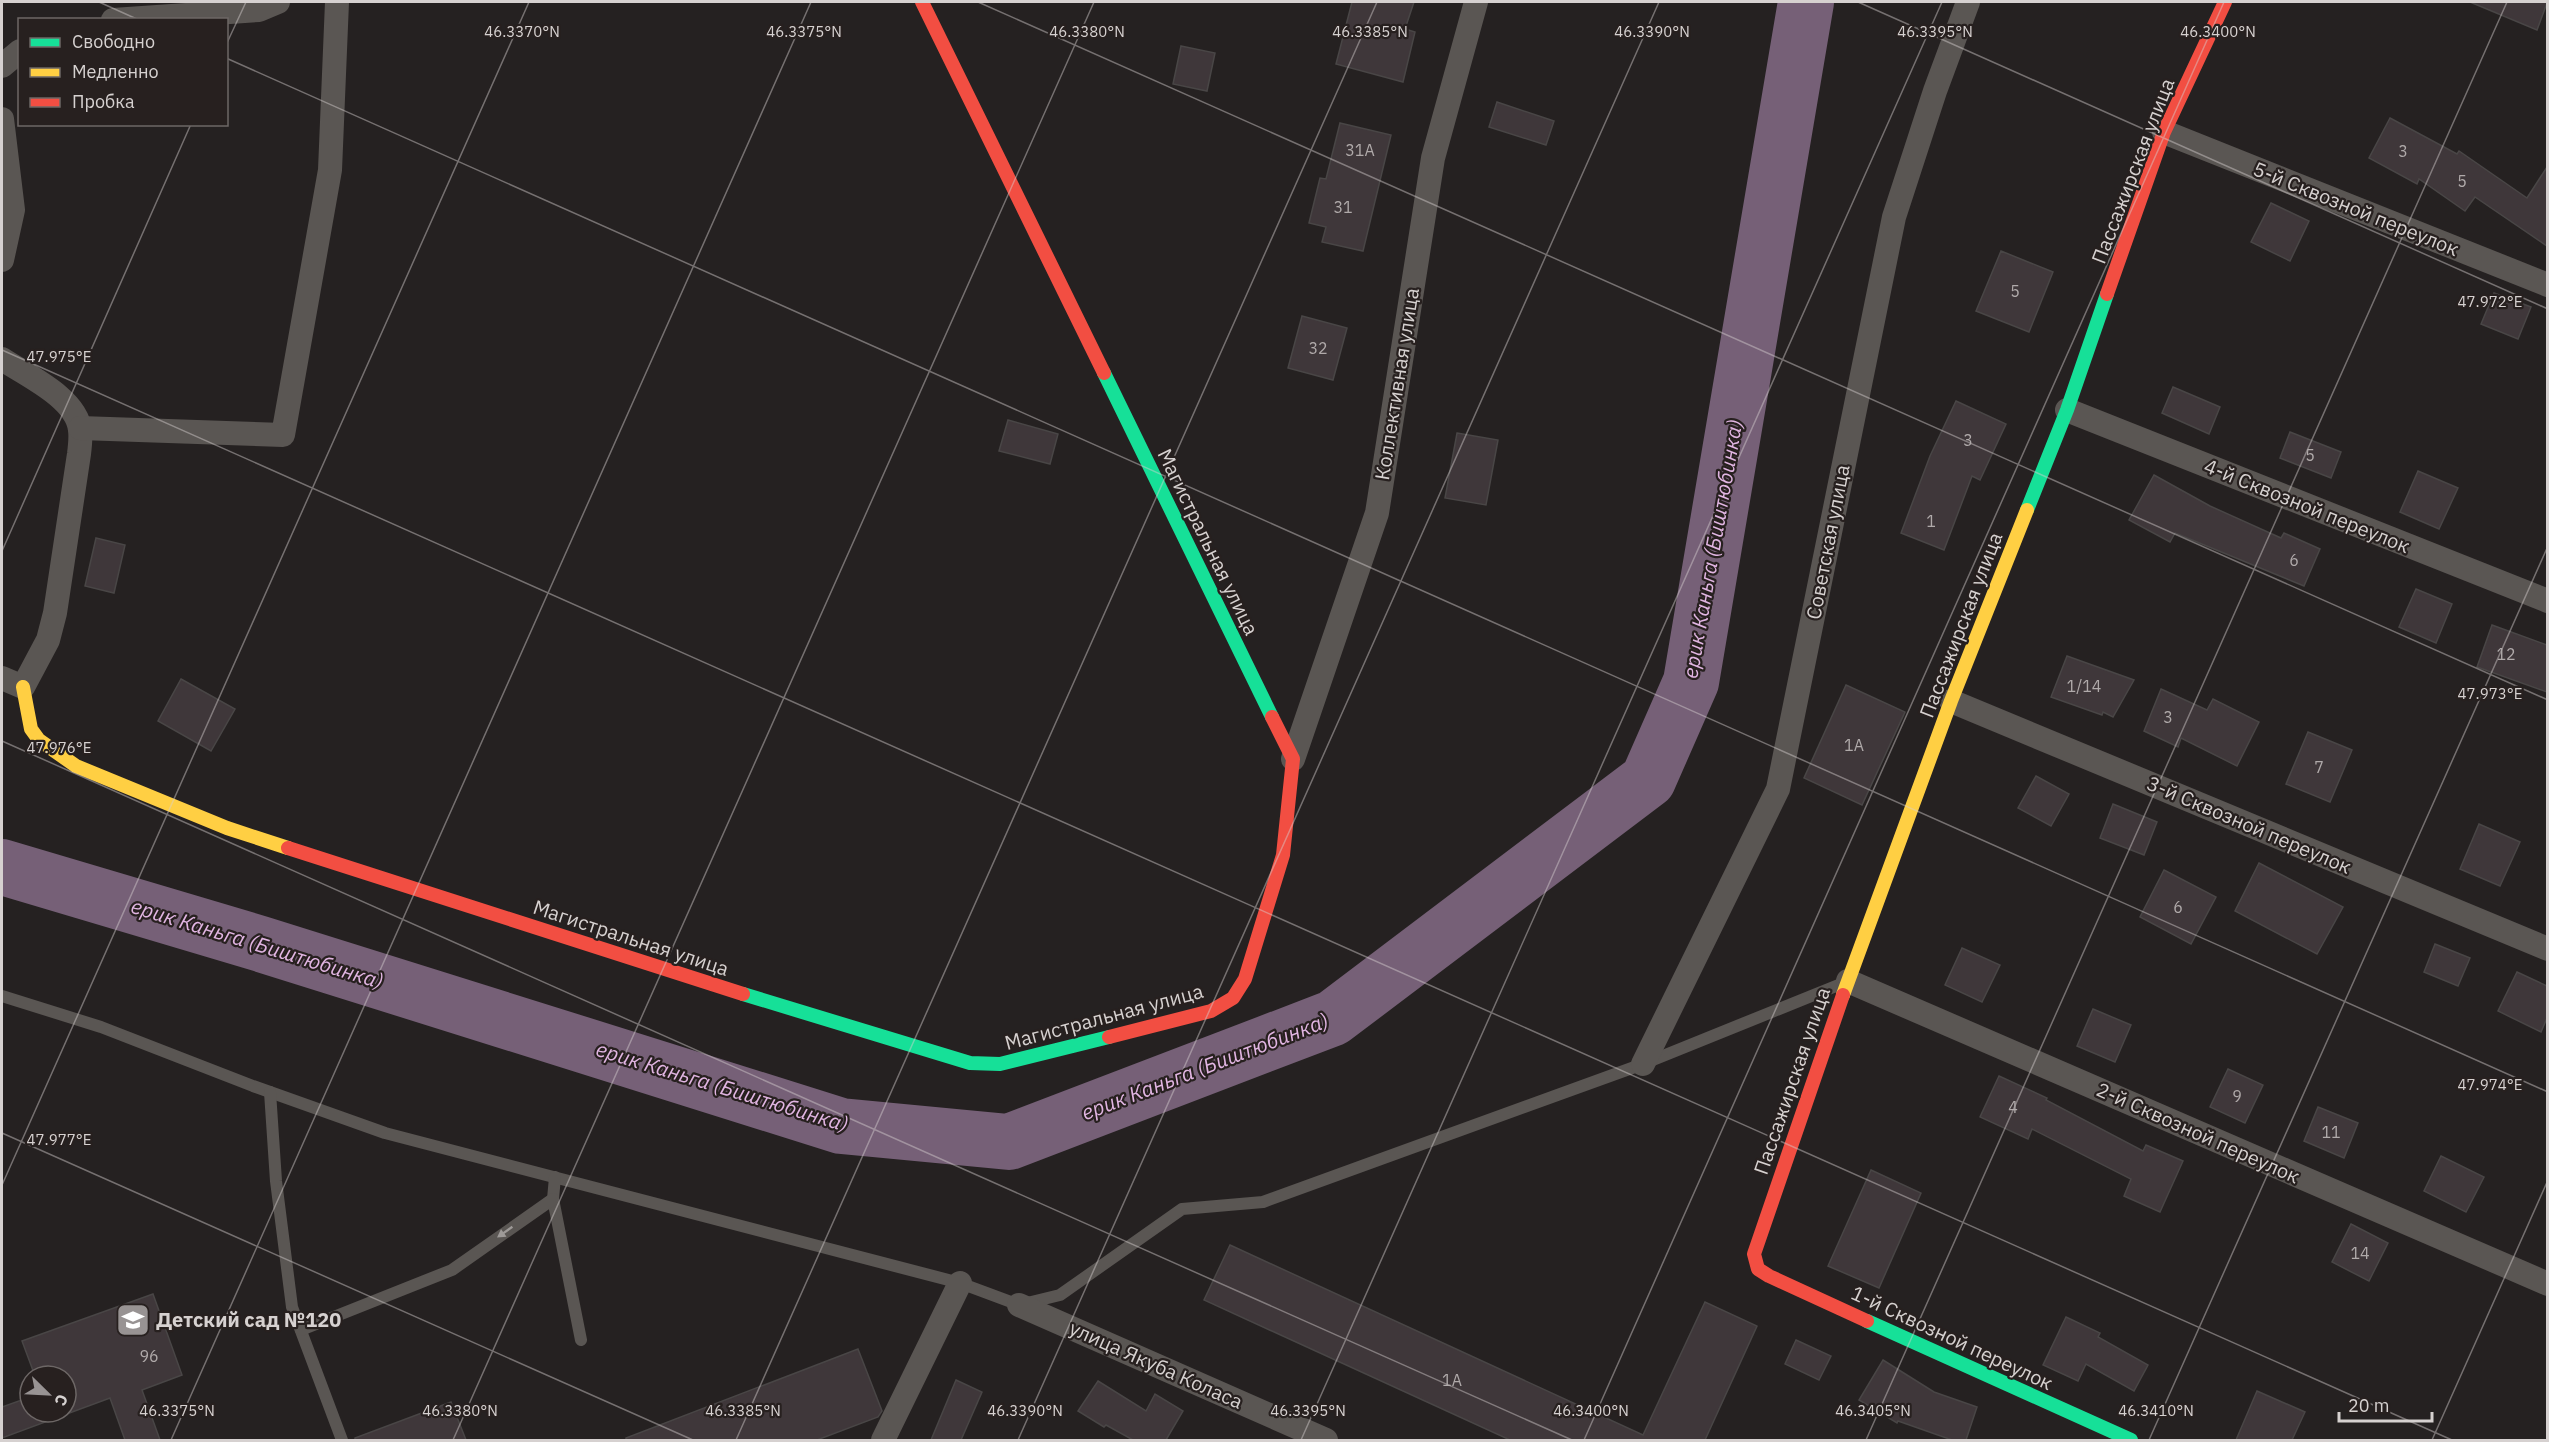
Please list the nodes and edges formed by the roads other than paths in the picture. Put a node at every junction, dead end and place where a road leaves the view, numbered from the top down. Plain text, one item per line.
1 (278, 2) edge
2 (337, 2) edge
3 (921, 2) edge
4 (1476, 2) edge
5 (1968, 2) edge
6 (2225, 2) edge
7 (142, 18) edge
8 (18, 53) edge
9 (2, 66) edge
10 (2, 118) edge
11 (2164, 132) junction
12 (2, 260) edge
13 (2547, 285) edge
14 (2, 359) edge
15 (2067, 411) junction
16 (80, 428) junction
17 (2547, 601) edge
18 (12, 683) edge
19 (1951, 701) junction
20 (1293, 759) junction
21 (2547, 949) edge
22 (1848, 981) junction
23 (2, 996) edge
24 (1643, 1064) junction
25 (270, 1092) junction
26 (555, 1177) junction
27 (553, 1198) junction
28 (1758, 1269) joint
29 (960, 1283) junction
30 (2547, 1284) edge
31 (1019, 1305) junction
32 (301, 1330) junction
33 (581, 1340) dead end
34 (342, 1440) edge
35 (883, 1440) edge
36 (1326, 1440) edge
37 (2131, 1440) edge

1 - 7 street
2 - 16 street
3 - 20 street, Магистральная улица
4 - 20 street, Коллективная улица
5 - 24 street, Советская улица
6 - 11 street, Пассажирская улица
8 - 9 street
10 - 12 street
11 - 13 street, 5-й Сквозной переулок
11 - 15 street, Пассажирская улица
14 - 16 street
15 - 17 street, 4-й Сквозной переулок
15 - 19 street, Пассажирская улица
16 - 18 street
18 - 20 street, Магистральная улица
19 - 21 street, 3-й Сквозной переулок
19 - 22 street, Пассажирская улица
22 - 24 lane
22 - 28 street, Пассажирская улица
22 - 30 street, 2-й Сквозной переулок
23 - 25 lane
24 - 31 lane
25 - 26 lane
25 - 32 lane
26 - 27 lane
26 - 29 lane
27 -> 32 lane
27 - 33 lane
28 - 37 street, 1-й Сквозной переулок
29 - 31 lane
29 - 35 street
31 - 36 street, улица Якуба Коласа
32 - 34 lane

